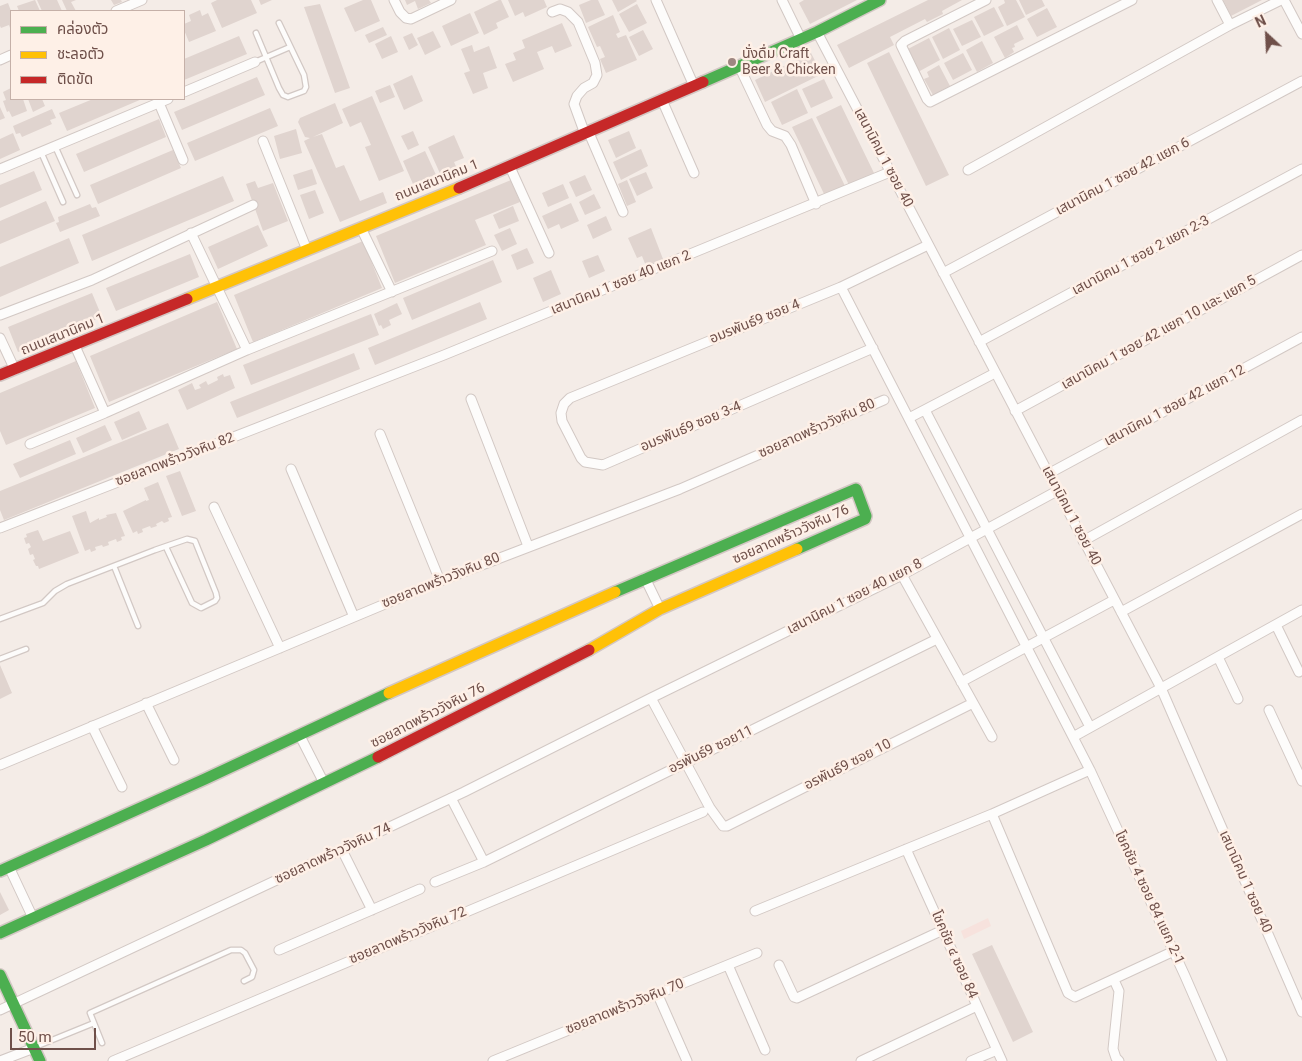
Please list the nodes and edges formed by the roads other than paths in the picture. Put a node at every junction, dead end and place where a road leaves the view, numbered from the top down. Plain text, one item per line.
1 (142, 0) edge
2 (394, 0) edge
3 (451, 0) edge
4 (656, 0) edge
5 (782, 0) edge
6 (880, 0) edge
7 (986, 0) edge
8 (1132, 0) edge
9 (1217, 0) edge
10 (1286, 1) edge
11 (118, 10) edge
12 (552, 12) dead end
13 (279, 23) dead end
14 (1230, 26) junction
15 (256, 32) dead end
16 (817, 32) junction
17 (1302, 34) edge
18 (801, 39) junction
19 (290, 47) junction
20 (266, 57) junction
21 (255, 62) joint
22 (740, 66) junction
23 (1302, 81) edge
24 (694, 86) junction
25 (185, 92) edge
26 (166, 100) edge
27 (662, 100) junction
28 (159, 103) junction
29 (587, 134) junction
30 (263, 141) dead end
31 (55, 145) junction
32 (41, 152) junction
33 (183, 160) dead end
34 (510, 168) junction
35 (0, 169) edge
36 (1302, 169) edge
37 (968, 170) dead end
38 (890, 172) junction
39 (694, 173) dead end
40 (76, 195) dead end
41 (63, 202) dead end
42 (816, 204) junction
43 (252, 205) dead end
44 (623, 212) dead end
45 (361, 228) junction
46 (191, 233) junction
47 (928, 245) junction
48 (307, 250) junction
49 (492, 251) dead end
50 (549, 253) dead end
51 (1302, 256) edge
52 (943, 273) junction
53 (217, 287) junction
54 (841, 287) junction
55 (392, 292) junction
56 (0, 315) edge
57 (1302, 336) edge
58 (0, 338) edge
59 (979, 342) junction
60 (75, 346) junction
61 (873, 348) junction
62 (248, 350) junction
63 (15, 370) junction
64 (995, 372) junction
65 (0, 375) edge
66 (351, 391) joint
67 (578, 394) joint
68 (471, 399) dead end
69 (884, 400) dead end
70 (924, 410) junction
71 (1015, 411) junction
72 (105, 413) junction
73 (909, 418) junction
74 (1302, 420) edge
75 (380, 434) dead end
76 (30, 444) dead end
77 (291, 468) dead end
78 (1048, 474) junction
79 (1057, 491) junction
80 (214, 507) dead end
81 (1302, 514) edge
82 (0, 528) edge
83 (986, 529) junction
84 (970, 537) junction
85 (1083, 541) junction
86 (528, 546) junction
87 (166, 547) junction
88 (114, 566) junction
89 (902, 575) junction
90 (645, 578) junction
91 (440, 581) junction
92 (1114, 600) junction
93 (660, 610) junction
94 (1302, 610) edge
95 (1121, 612) junction
96 (354, 617) junction
97 (0, 619) edge
98 (1276, 624) junction
99 (138, 626) dead end
100 (937, 638) junction
101 (1044, 638) junction
102 (1027, 647) junction
103 (280, 648) junction
104 (26, 649) dead end
105 (1218, 657) junction
106 (0, 660) edge
107 (1299, 672) dead end
108 (961, 682) junction
109 (1161, 688) junction
110 (650, 698) junction
111 (1238, 699) dead end
112 (146, 703) junction
113 (973, 703) junction
114 (1269, 710) dead end
115 (92, 726) junction
116 (1090, 727) junction
117 (299, 734) junction
118 (992, 737) dead end
119 (1073, 737) junction
120 (174, 760) dead end
121 (686, 762) junction
122 (0, 765) edge
123 (1090, 770) junction
124 (1302, 781) edge
125 (324, 783) junction
126 (122, 787) dead end
127 (452, 798) junction
128 (703, 812) dead end
129 (992, 814) junction
130 (906, 849) junction
131 (342, 850) junction
132 (484, 862) junction
133 (4, 869) edge
134 (435, 882) dead end
135 (420, 890) dead end
136 (372, 910) junction
137 (755, 911) dead end
138 (33, 918) junction
139 (943, 930) junction
140 (0, 933) edge
141 (279, 950) dead end
142 (1174, 951) junction
143 (757, 953) dead end
144 (728, 964) junction
145 (779, 965) dead end
146 (0, 975) edge
147 (1114, 980) junction
148 (244, 981) dead end
149 (657, 993) junction
150 (13, 1004) junction
151 (977, 1006) junction
152 (0, 1010) edge
153 (1302, 1012) edge
154 (94, 1023) junction
155 (102, 1043) dead end
156 (34, 1048) junction
157 (765, 1050) dead end
158 (997, 1050) junction
159 (0, 1061) edge
160 (40, 1061) edge
161 (113, 1061) edge
162 (493, 1061) edge
163 (687, 1061) edge
164 (861, 1061) edge
165 (971, 1061) edge
166 (1002, 1061) edge
167 (1119, 1061) edge
168 (1222, 1061) edge

1 - 11 street
2 - 3 street
4 - 24 street
5 - 18 street
6 - 16 street, ถนนเสนานิคม 1
7 - 8 street
9 - 14 street
10 - 14 street
10 - 17 street
12 - 29 street
13 - 19 lane
14 - 37 street
15 - 20 lane
16 - 18 street, ถนนเสนานิคม 1
16 - 38 street, เสนานิคม 1 ซอย 40
18 - 22 street, ถนนเสนานิคม 1
19 - 20 lane
19 - 20 lane
20 - 21 lane
21 - 25 street
22 - 24 street, ถนนเสนานิคม 1
22 - 42 street
23 - 52 street, เสนานิคม 1 ซอย 42 แยก 6
24 - 27 street, ถนนเสนานิคม 1
26 - 28 street
27 - 29 street, ถนนเสนานิคม 1
27 - 39 street
28 - 31 street
28 - 33 street
29 - 34 street, ถนนเสนานิคม 1
29 - 44 street
30 - 48 street
31 - 32 street
31 - 40 lane
32 - 35 street
32 - 41 lane
34 - 45 street, ถนนเสนานิคม 1
34 - 50 street
36 - 59 street, เสนานิคม 1 ซอย 2 แยก 2-3
38 - 42 street, เสนานิคม 1 ซอย 40 แยก 2
38 - 47 street, เสนานิคม 1 ซอย 40
42 - 66 street, เสนานิคม 1 ซอย 40 แยก 2
43 - 46 street
45 - 48 street, ถนนเสนานิคม 1
45 - 55 street
46 - 53 street
46 - 56 street
47 - 52 street, เสนานิคม 1 ซอย 40
47 - 54 street, อมรพันธ์9 ซอย 4
48 - 53 street, ถนนเสนานิคม 1
49 - 55 street
51 - 71 street, เสนานิคม 1 ซอย 42 แยก 10 และ แยก 5
52 - 59 street, เสนานิคม 1 ซอย 40
53 - 60 street, ถนนเสนานิคม 1
53 - 62 street
54 - 61 street, โชคชัย 4 ซอย 84 แยก 2-1
54 - 67 street, อมรพันธ์9 ซอย 4
55 - 62 street
57 - 78 street, เสนานิคม 1 ซอย 42 แยก 12
58 - 63 street
59 - 64 street, เสนานิคม 1 ซอย 40
60 - 63 street, ถนนเสนานิคม 1
60 - 72 street
61 - 67 street, อมรพันธ์9 ซอย 3-4
61 - 73 street, โชคชัย 4 ซอย 84 แยก 2-1
62 - 72 street
63 - 65 street, ถนนเสนานิคม 1
64 - 70 street
64 - 71 street, เสนานิคม 1 ซอย 40
66 - 82 street, ซอยลาดพร้าววังหิน 82
68 - 86 street
69 - 86 street, ซอยลาดพร้าววังหิน 80
70 - 73 street
70 - 83 street
71 - 78 street, เสนานิคม 1 ซอย 40
72 - 76 street
73 - 84 street, โชคชัย 4 ซอย 84 แยก 2-1
74 - 85 street
75 - 91 street
77 - 96 street
78 - 79 street, เสนานิคม 1 ซอย 40
79 - 83 street, เสนานิคม 1 ซอย 40 แยก 8
79 - 85 street, เสนานิคม 1 ซอย 40
80 - 103 street
81 - 95 street
83 - 84 street, เสนานิคม 1 ซอย 40 แยก 8
83 - 101 street
84 - 89 street, เสนานิคม 1 ซอย 40 แยก 8
84 - 102 street, โชคชัย 4 ซอย 84 แยก 2-1
85 - 92 street, เสนานิคม 1 ซอย 40
86 - 91 street, ซอยลาดพร้าววังหิน 80
87 - 87 lane
87 - 88 lane
88 - 97 lane
88 - 99 lane
89 - 100 street
89 - 110 street, เสนานิคม 1 ซอย 40 แยก 8
90 - 93 street
90 - 93 street, ซอยลาดพร้าววังหิน 76
90 - 117 street, ซอยลาดพร้าววังหิน 76
91 - 96 street, ซอยลาดพร้าววังหิน 80
92 - 95 street, เสนานิคม 1 ซอย 40
92 - 101 street
93 - 125 street, ซอยลาดพร้าววังหิน 76
94 - 98 street
95 - 109 street, เสนานิคม 1 ซอย 40
96 - 103 street, ซอยลาดพร้าววังหิน 80
98 - 105 street
98 - 107 street
100 - 108 street
100 - 121 street, อรพันธ์9 ซอย11
101 - 102 street
101 - 116 street
102 - 108 street
102 - 119 street, โชคชัย 4 ซอย 84 แยก 2-1
103 - 112 street, ซอยลาดพร้าววังหิน 80
104 - 106 lane
105 - 109 street
105 - 111 street
108 - 113 street
109 - 116 street
109 - 153 street, เสนานิคม 1 ซอย 40
110 - 121 street
110 - 127 street, ซอยลาดพร้าววังหิน 74
112 - 115 street, ซอยลาดพร้าววังหิน 80
112 - 120 street
113 - 118 street
113 - 121 street, อรพันธ์9 ซอย 10
114 - 124 street
115 - 122 street, ซอยลาดพร้าววังหิน 80
115 - 126 street
116 - 119 street
117 - 125 street
117 - 133 street, ซอยลาดพร้าววังหิน 76
119 - 123 street, โชคชัย 4 ซอย 84 แยก 2-1
121 - 132 street, อรพันธ์9 ซอย11
123 - 129 street
123 - 142 street, โชคชัย 4 ซอย 84 แยก 2-1
125 - 138 street, ซอยลาดพร้าววังหิน 76
127 - 131 street, ซอยลาดพร้าววังหิน 74
127 - 132 street
128 - 161 street, ซอยลาดพร้าววังหิน 72
129 - 130 street
129 - 147 street
130 - 137 street
130 - 139 street, โชคชัย ๔ ซอย 84
131 - 136 street
131 - 150 street, ซอยลาดพร้าววังหิน 74
132 - 134 street, อรพันธ์9 ซอย11
133 - 138 street
135 - 136 street
136 - 141 street
138 - 140 street, ซอยลาดพร้าววังหิน 76
139 - 145 street
139 - 151 street, โชคชัย ๔ ซอย 84
142 - 147 street
142 - 168 street, โชคชัย 4 ซอย 84 แยก 2-1
143 - 144 street, ซอยลาดพร้าววังหิน 70
144 - 149 street, ซอยลาดพร้าววังหิน 70
144 - 157 street
146 - 150 street
147 - 167 street
148 - 154 lane
149 - 162 street, ซอยลาดพร้าววังหิน 70
149 - 163 street
150 - 152 street, ซอยลาดพร้าววังหิน 74
150 - 156 street
151 - 158 street, โชคชัย ๔ ซอย 84
151 - 164 street
154 - 155 lane
154 - 156 lane
156 - 159 street
156 - 160 street
158 - 165 street
158 - 166 street, โชคชัย ๔ ซอย 84

